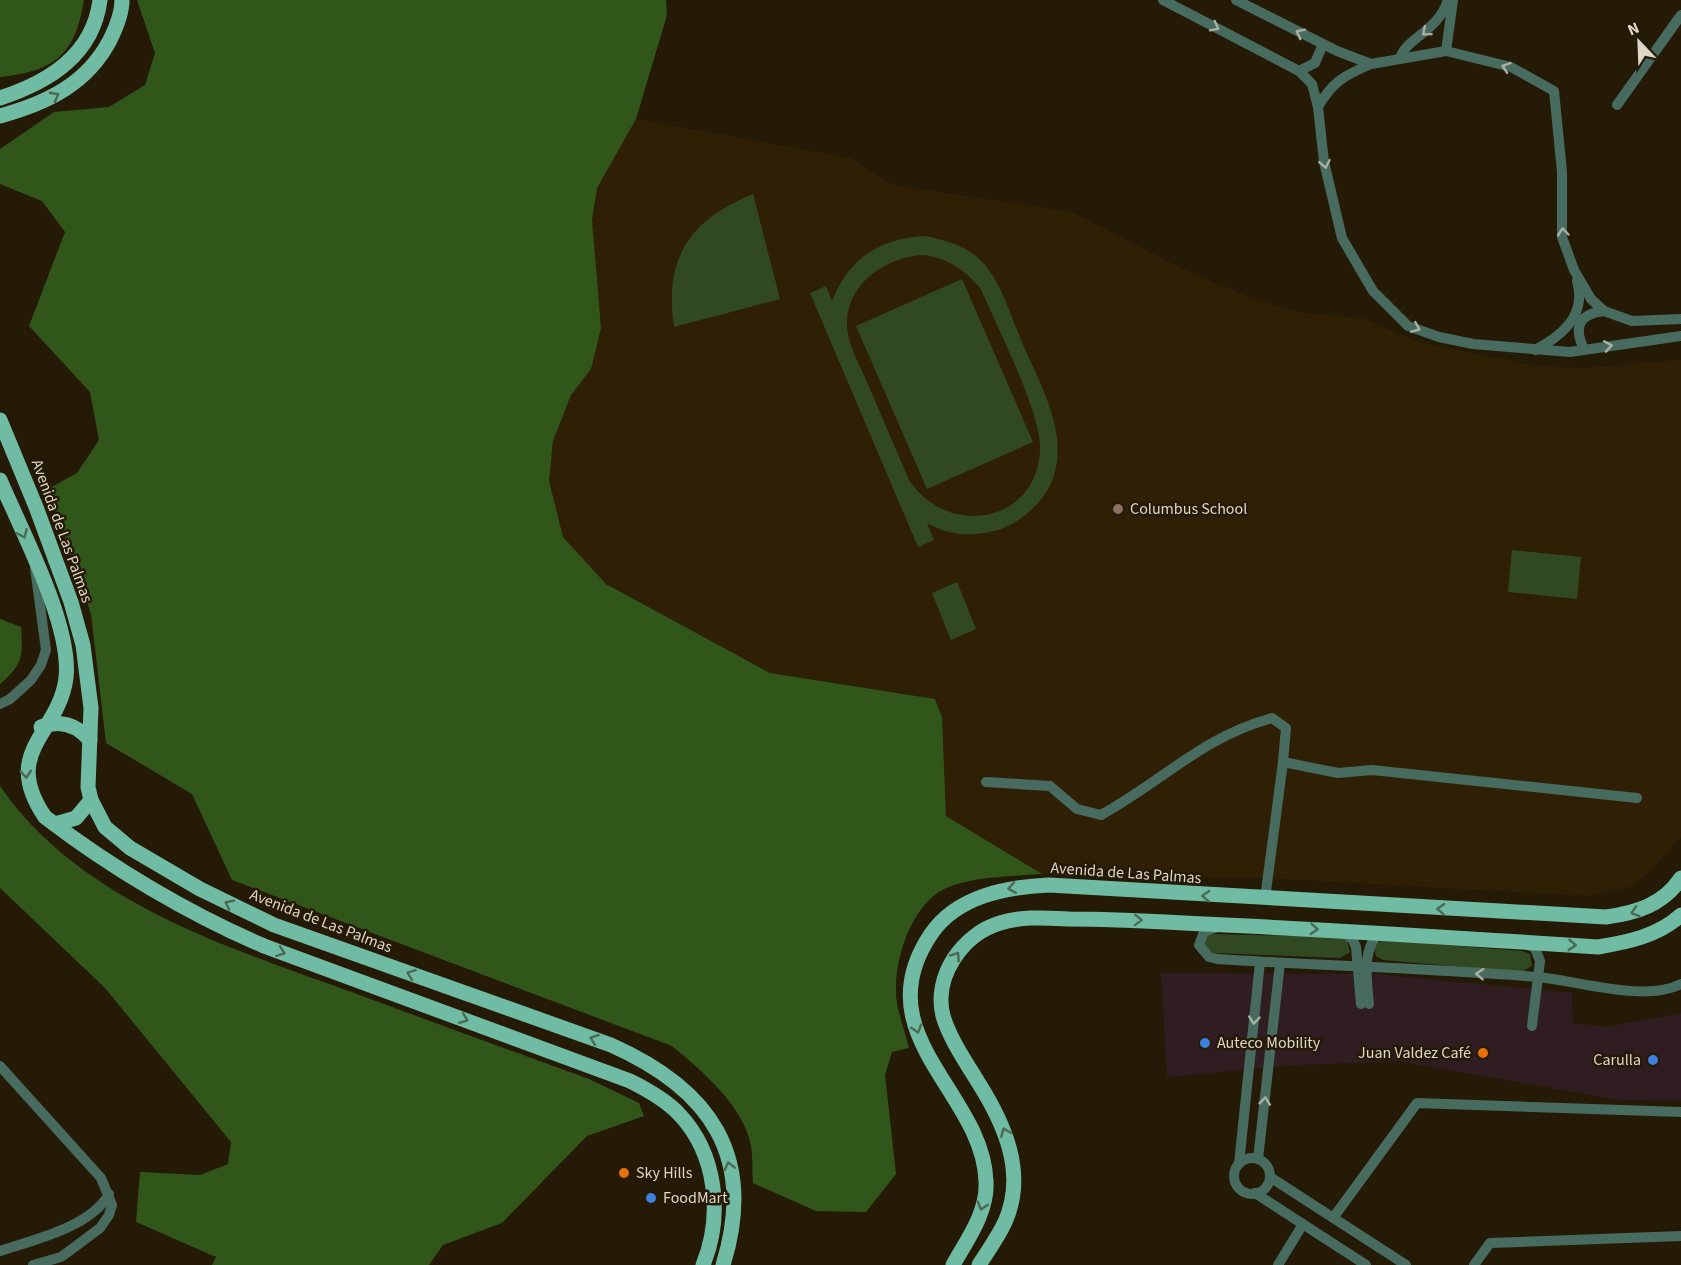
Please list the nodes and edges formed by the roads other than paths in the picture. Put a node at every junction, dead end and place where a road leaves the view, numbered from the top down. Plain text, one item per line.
1 (100, 0) edge
2 (122, 0) edge
3 (1163, 0) edge
4 (1236, 0) edge
5 (1448, 0) edge
6 (1454, 0) edge
7 (1681, 15) edge
8 (1323, 45) junction
9 (1446, 51) junction
10 (1400, 59) junction
11 (1371, 64) junction
12 (1299, 71) junction
13 (0, 98) edge
14 (1617, 105) dead end
15 (1318, 107) junction
16 (0, 116) edge
17 (1574, 270) junction
18 (1605, 311) junction
19 (1681, 319) edge
20 (1681, 336) edge
21 (1584, 349) junction
22 (1535, 350) junction
23 (0, 420) edge
24 (0, 480) edge
25 (34, 560) junction
26 (0, 704) edge
27 (41, 727) junction
28 (90, 740) junction
29 (1283, 762) junction
30 (986, 782) dead end
31 (1637, 798) dead end
32 (91, 800) junction
33 (55, 824) junction
34 (1681, 878) edge
35 (1265, 899) junction
36 (1681, 915) edge
37 (1232, 924) junction
38 (1342, 931) junction
39 (1381, 932) junction
40 (1520, 942) junction
41 (1260, 962) junction
42 (1280, 963) junction
43 (1363, 967) junction
44 (1538, 977) junction
45 (1681, 984) edge
46 (1365, 1004) dead end
47 (1532, 1026) dead end
48 (0, 1066) edge
49 (1681, 1112) edge
50 (1258, 1159) junction
51 (1239, 1164) junction
52 (1270, 1177) junction
53 (1255, 1193) junction
54 (109, 1194) junction
55 (1333, 1218) junction
56 (1303, 1224) junction
57 (1681, 1236) edge
58 (0, 1251) edge
59 (33, 1265) edge
60 (703, 1265) edge
61 (723, 1265) edge
62 (953, 1265) edge
63 (979, 1265) edge
64 (1278, 1265) edge
65 (1366, 1265) edge
66 (1406, 1265) edge
67 (1474, 1265) edge

1 - 13 main road
16 -> 2 main road
3 -> 12 street
8 -> 4 street
5 -> 10 street
6 - 9 street
7 - 14 street
8 - 11 street
8 - 12 street
9 - 10 street
17 -> 9 street
10 - 11 street
11 - 15 street
12 - 15 street
15 -> 22 street
17 - 18 street
17 - 22 street
18 - 19 street
18 - 21 street
21 -> 20 street
21 - 22 street
23 - 28 main road, Avenida de Las Palmas
24 -> 25 main road
25 - 26 street
25 - 27 main road
27 - 28 main road
27 -> 33 main road
28 - 32 main road, Avenida de Las Palmas
29 - 30 street
29 - 31 street
29 - 35 street
32 - 33 main road
61 -> 32 main road, Avenida de Las Palmas
33 -> 60 main road
34 -> 35 main road, Avenida de Las Palmas
35 -> 62 main road, Avenida de Las Palmas
40 -> 36 main road
37 -> 38 main road
37 - 41 street
63 -> 37 main road
38 - 39 main road
38 - 43 street
39 - 40 main road
39 - 43 street
40 - 44 street
41 - 42 street
41 -> 51 street
42 - 43 street
50 -> 42 street
44 -> 43 street
43 - 46 street
44 - 45 street
44 - 47 street
48 - 54 street
49 - 55 street
50 - 51 street
50 - 52 street
51 - 53 street
52 - 53 street
52 - 55 street
53 - 56 street
54 - 58 street
54 - 59 street
55 - 66 street
56 - 64 street
56 - 65 street
57 - 67 street

